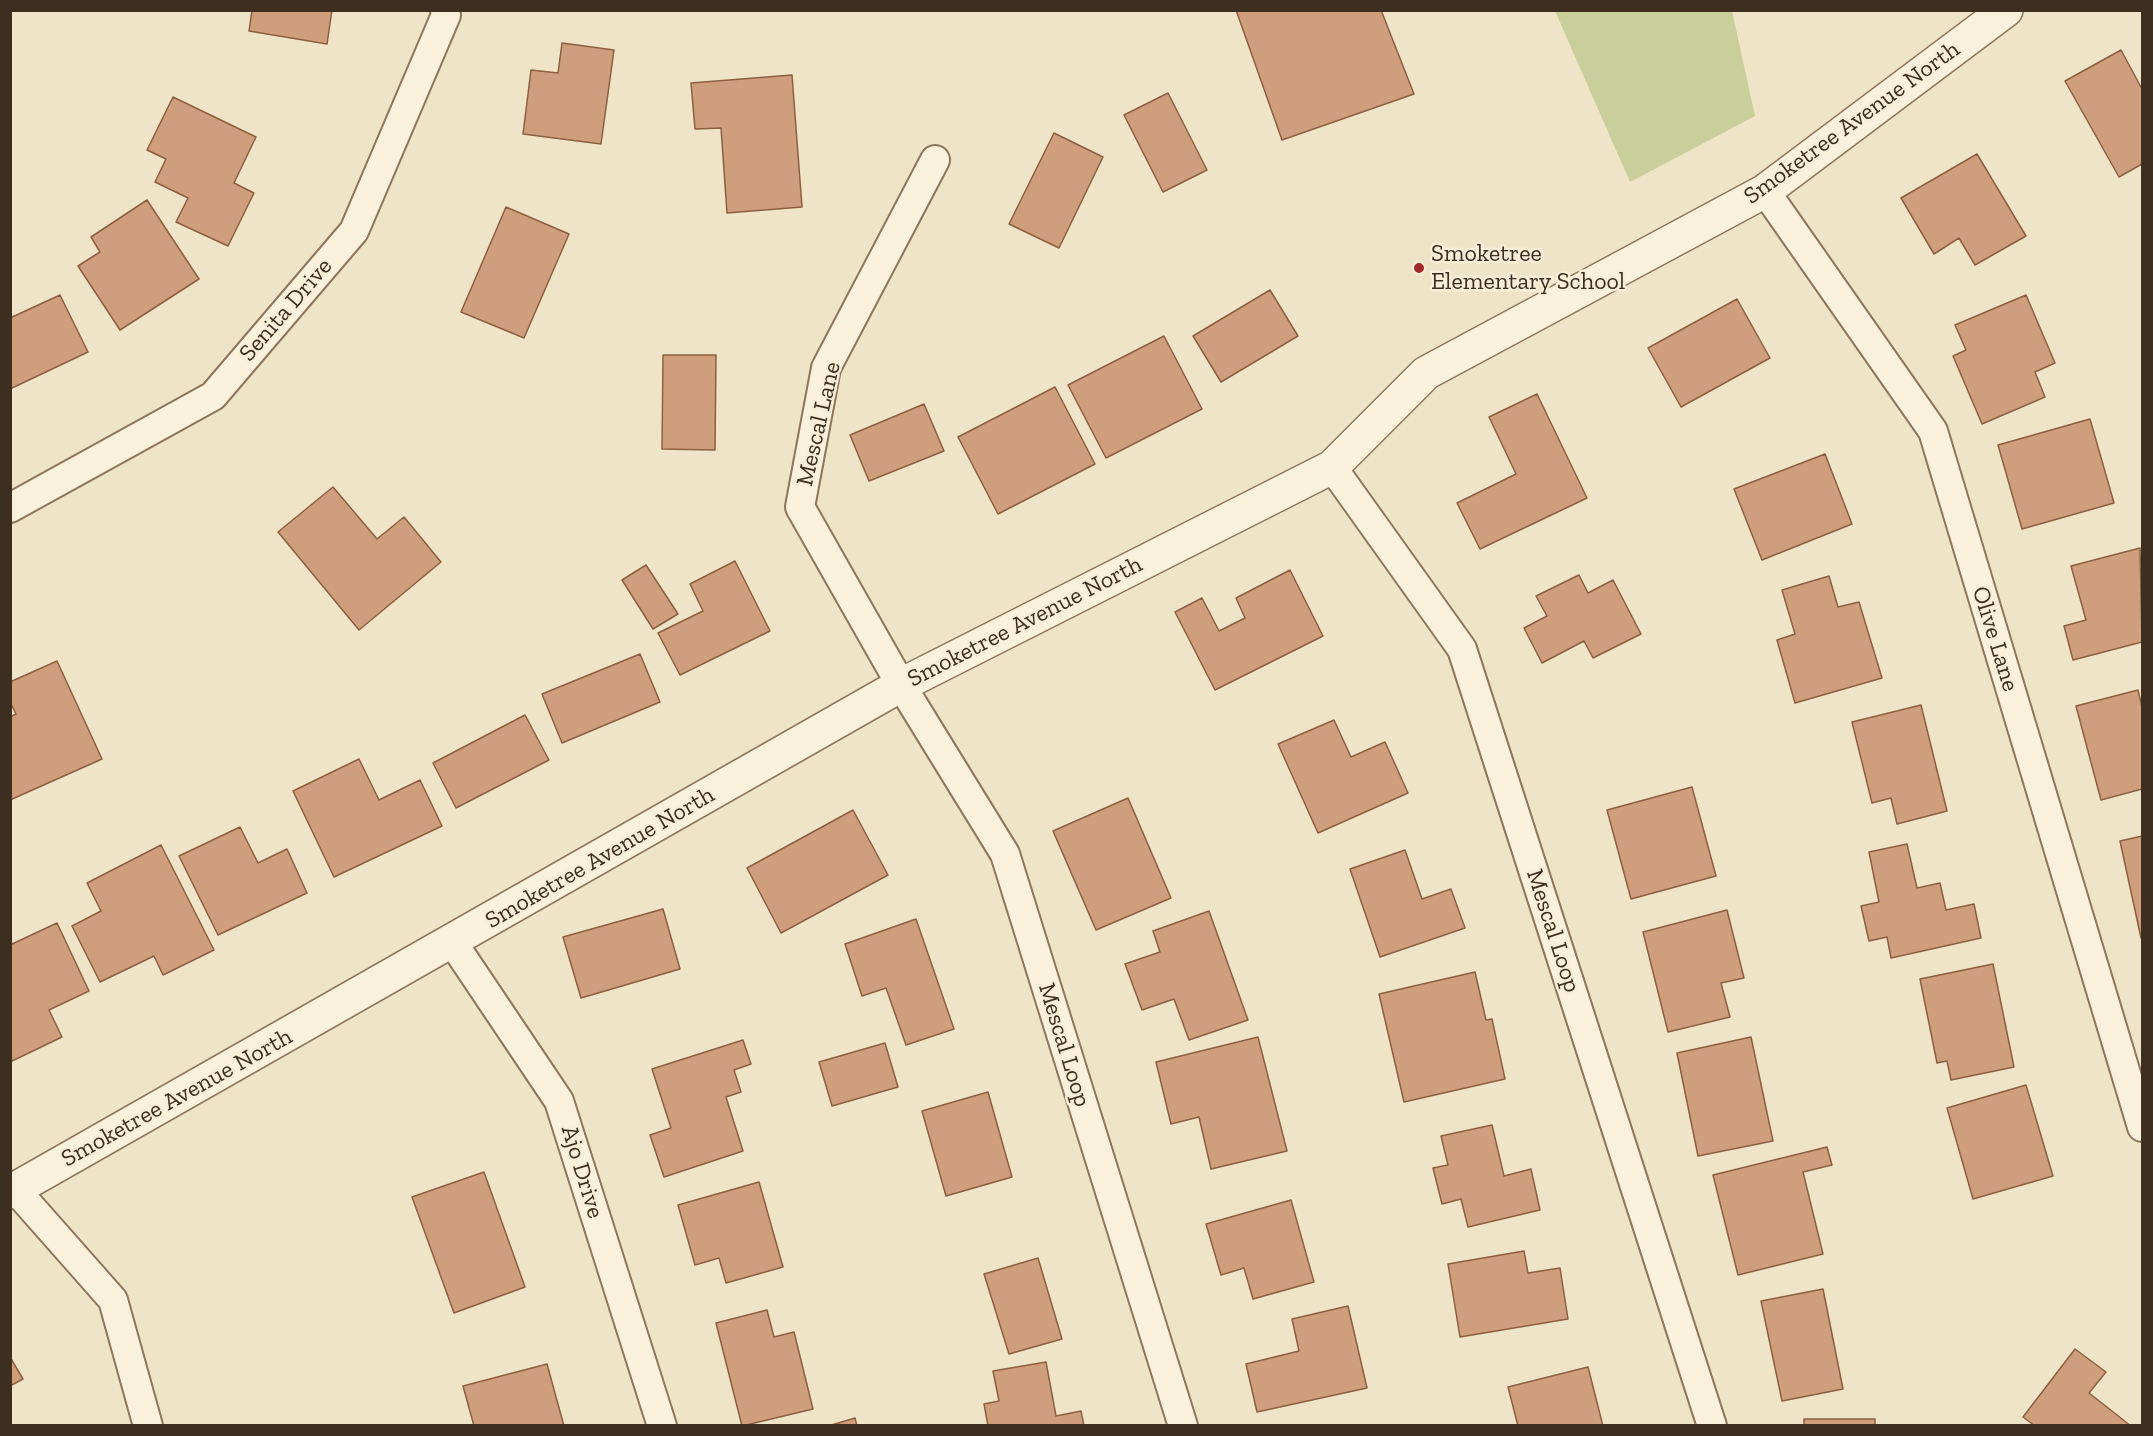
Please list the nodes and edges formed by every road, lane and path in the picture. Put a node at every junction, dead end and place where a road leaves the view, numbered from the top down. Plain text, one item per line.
1 (445, 10) edge
2 (2006, 10) edge
3 (935, 160) dead end
4 (1765, 191) junction
5 (1332, 467) junction
6 (10, 508) edge
7 (901, 685) junction
8 (453, 943) junction
9 (2142, 1127) edge
10 (13, 1190) edge
11 (148, 1425) edge
12 (662, 1425) edge
13 (1183, 1425) edge
14 (1712, 1425) edge

1 - 6 street, Senita Drive
2 - 4 street, Smoketree Avenue North
3 - 7 street, Mescal Lane
4 - 5 street, Smoketree Avenue North
4 - 9 street, Olive Lane
5 - 7 street, Smoketree Avenue North
5 - 14 street, Mescal Loop
7 - 8 street, Smoketree Avenue North
7 - 13 street, Mescal Loop
8 - 10 street, Smoketree Avenue North
8 - 12 street, Ajo Drive
10 - 11 street

